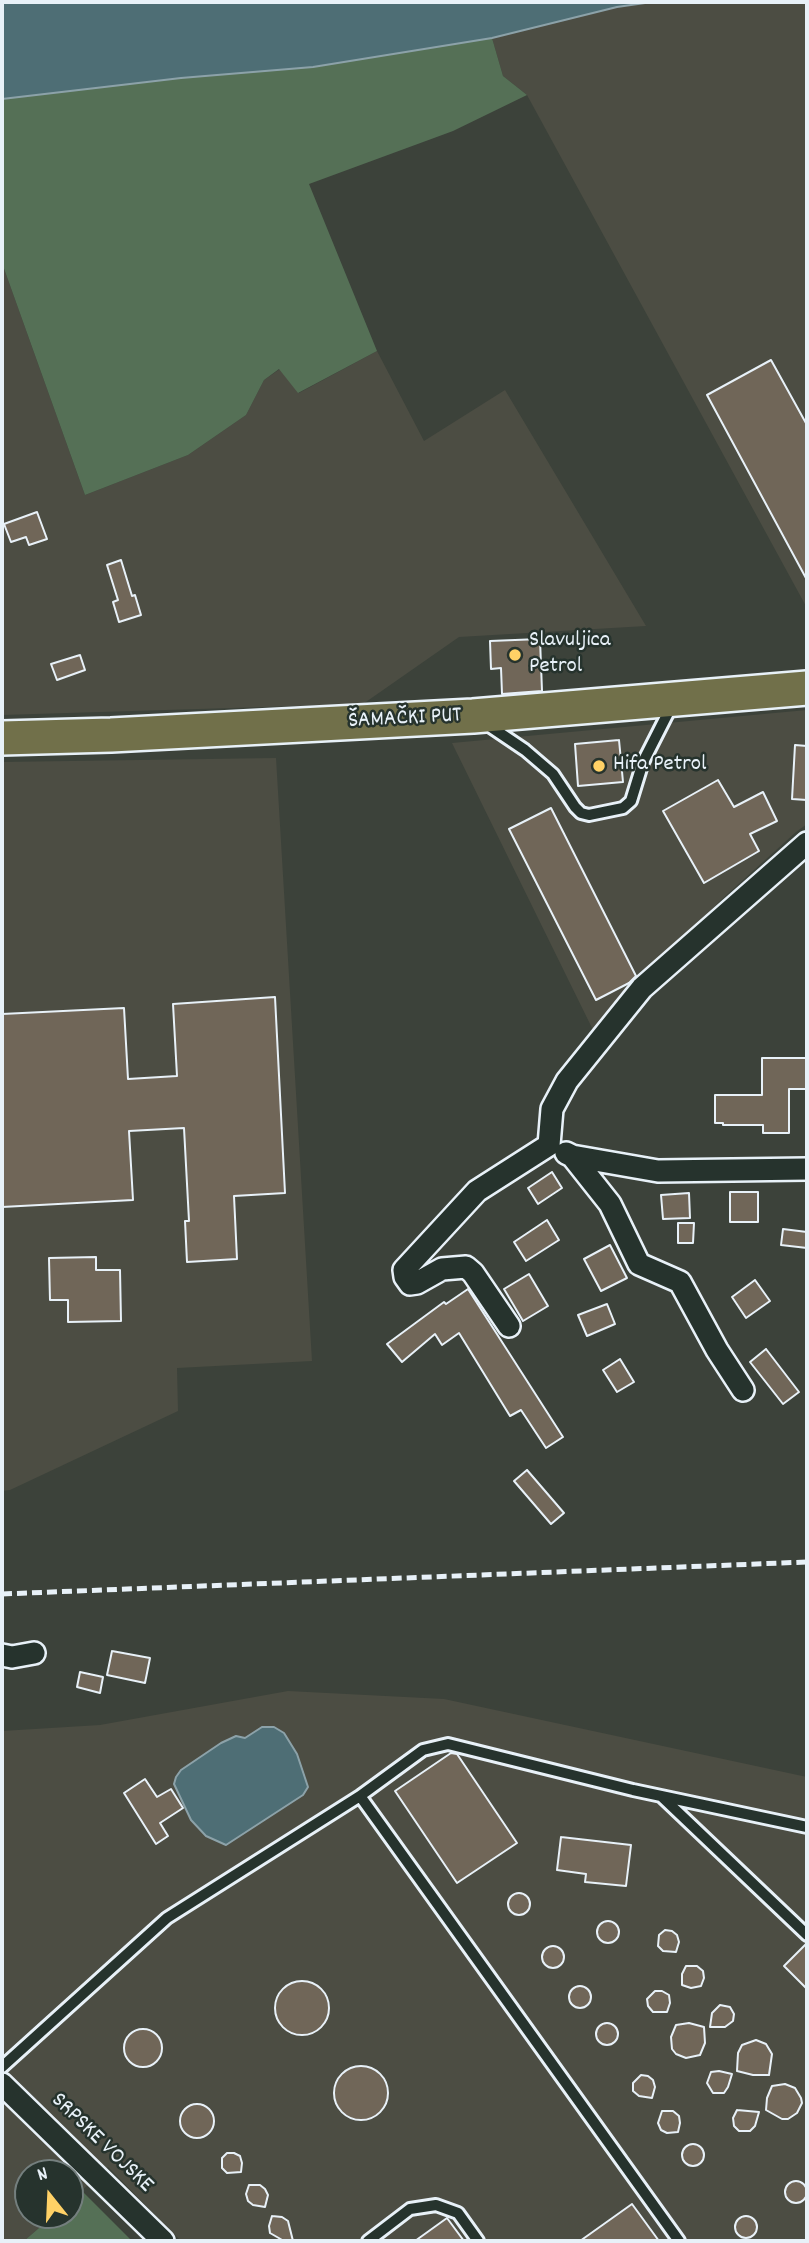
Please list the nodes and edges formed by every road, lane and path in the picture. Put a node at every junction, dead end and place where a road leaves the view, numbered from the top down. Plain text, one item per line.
1 (807, 688) edge
2 (674, 700) junction
3 (473, 716) junction
4 (2, 738) edge
5 (807, 843) edge
6 (549, 1144) junction
7 (572, 1156) junction
8 (807, 1169) edge
9 (509, 1326) dead end
10 (743, 1390) dead end
11 (34, 1653) dead end
12 (2, 1655) edge
13 (659, 1794) junction
14 (360, 1796) junction
15 (807, 1827) edge
16 (807, 1935) edge
17 (2, 2067) edge
18 (2, 2084) edge
19 (163, 2241) edge
20 (368, 2241) edge
21 (478, 2241) edge
22 (679, 2241) edge

1 - 2 main road, ŠAMAČKI PUT
2 - 3 main road, ŠAMAČKI PUT
2 - 3 lane
3 - 4 main road, ŠAMAČKI PUT
5 - 6 street
6 - 7 street
6 - 9 street
7 - 8 street
7 - 10 street
11 - 12 street
13 - 14 lane
13 - 15 lane
13 - 16 lane
14 - 17 lane
14 - 22 lane
18 - 19 street, SRPSKE VOJSKE
20 - 21 lane

